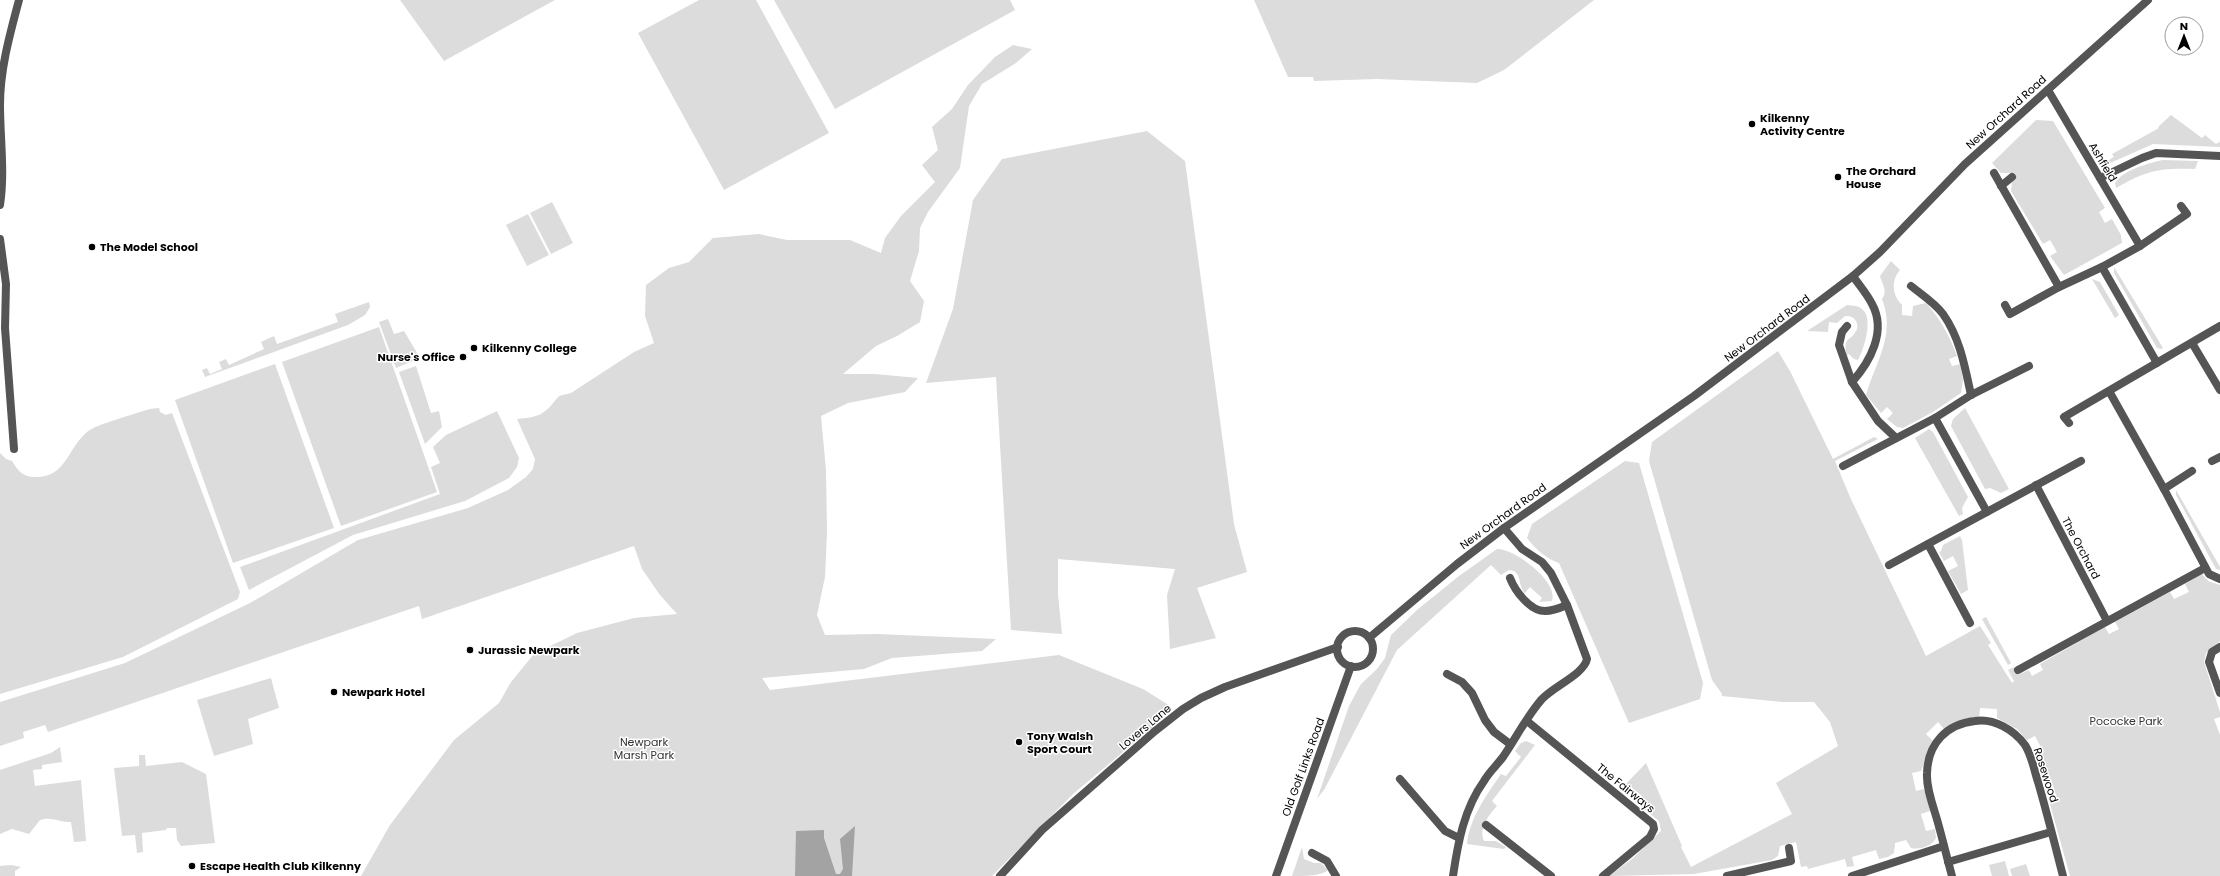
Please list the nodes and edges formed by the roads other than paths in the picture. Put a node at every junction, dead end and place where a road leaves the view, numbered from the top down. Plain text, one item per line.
1 (19, 0) edge
2 (2148, 0) edge
3 (2048, 90) junction
4 (2220, 156) edge
5 (1994, 173) dead end
6 (2012, 177) dead end
7 (2100, 178) junction
8 (2001, 186) junction
9 (0, 205) edge
10 (2181, 206) dead end
11 (0, 239) edge
12 (2140, 246) junction
13 (2102, 267) junction
14 (1852, 276) junction
15 (1911, 286) dead end
16 (2059, 287) junction
17 (2005, 305) dead end
18 (1847, 326) dead end
19 (2220, 326) edge
20 (2192, 343) junction
21 (2157, 364) junction
22 (2029, 366) dead end
23 (1852, 382) junction
24 (2220, 390) edge
25 (2108, 391) junction
26 (1971, 395) junction
27 (1935, 418) junction
28 (2068, 423) dead end
29 (1896, 438) junction
30 (14, 450) dead end
31 (2081, 461) dead end
32 (1843, 466) dead end
33 (2192, 471) dead end
34 (2036, 485) junction
35 (2164, 489) junction
36 (1986, 512) junction
37 (1504, 528) junction
38 (1928, 544) junction
39 (1888, 565) dead end
40 (2205, 568) junction
41 (1510, 578) dead end
42 (2220, 579) edge
43 (1567, 605) junction
44 (2107, 621) junction
45 (1970, 623) dead end
46 (1369, 638) junction
47 (2220, 647) edge
48 (1338, 648) junction
49 (1351, 666) junction
50 (2018, 670) dead end
51 (1448, 674) dead end
52 (2220, 693) edge
53 (1526, 721) junction
54 (1510, 744) junction
55 (1400, 779) dead end
56 (1486, 825) dead end
57 (2051, 832) junction
58 (1459, 838) junction
59 (1944, 846) junction
60 (1789, 848) dead end
61 (1312, 853) dead end
62 (1948, 862) junction
63 (1000, 876) edge
64 (1276, 876) edge
65 (1336, 876) edge
66 (1454, 876) edge
67 (1551, 876) edge
68 (1603, 876) edge
69 (1727, 876) edge
70 (1852, 876) edge
71 (1952, 876) edge
72 (2063, 876) edge

1 - 9 street
2 - 3 street, New Orchard Road
3 - 7 street, Ashfield
3 - 14 street, New Orchard Road
4 - 7 street
5 - 8 street
6 - 8 street
7 - 12 street, Ashfield
8 - 16 street
10 - 12 street
11 - 30 street
12 - 13 street
13 - 16 street
13 - 21 street
14 - 23 street
14 - 37 street, New Orchard Road
15 - 26 street
16 - 17 street
18 - 23 street
19 - 20 street
20 - 21 street
20 - 24 street
21 - 25 street
22 - 26 street
23 - 29 street
25 - 28 street
25 - 35 street
26 - 27 street
27 - 29 street
27 - 36 street
29 - 32 street
31 - 34 street
33 - 35 street
34 - 36 street
34 - 44 street, The Orchard
35 - 40 street
36 - 38 street
37 - 43 street
37 - 46 street, New Orchard Road
38 - 39 street
38 - 45 street
40 - 42 street
40 - 44 street
41 - 43 street
43 - 53 street
44 - 50 street
46 - 48 street
46 - 49 street
47 - 52 street
48 - 49 street
48 - 63 street, Lovers Lane
49 - 64 street, Old Golf Links Road
51 - 54 street
53 - 54 street
53 - 68 street, The Fairways
54 - 58 street
55 - 58 street
56 - 67 street
57 - 59 street, Rosewood
57 - 62 street
57 - 72 street, Rosewood
58 - 66 street
59 - 62 street, Rosewood
59 - 70 street
60 - 69 street
61 - 65 street
62 - 71 street, Rosewood

